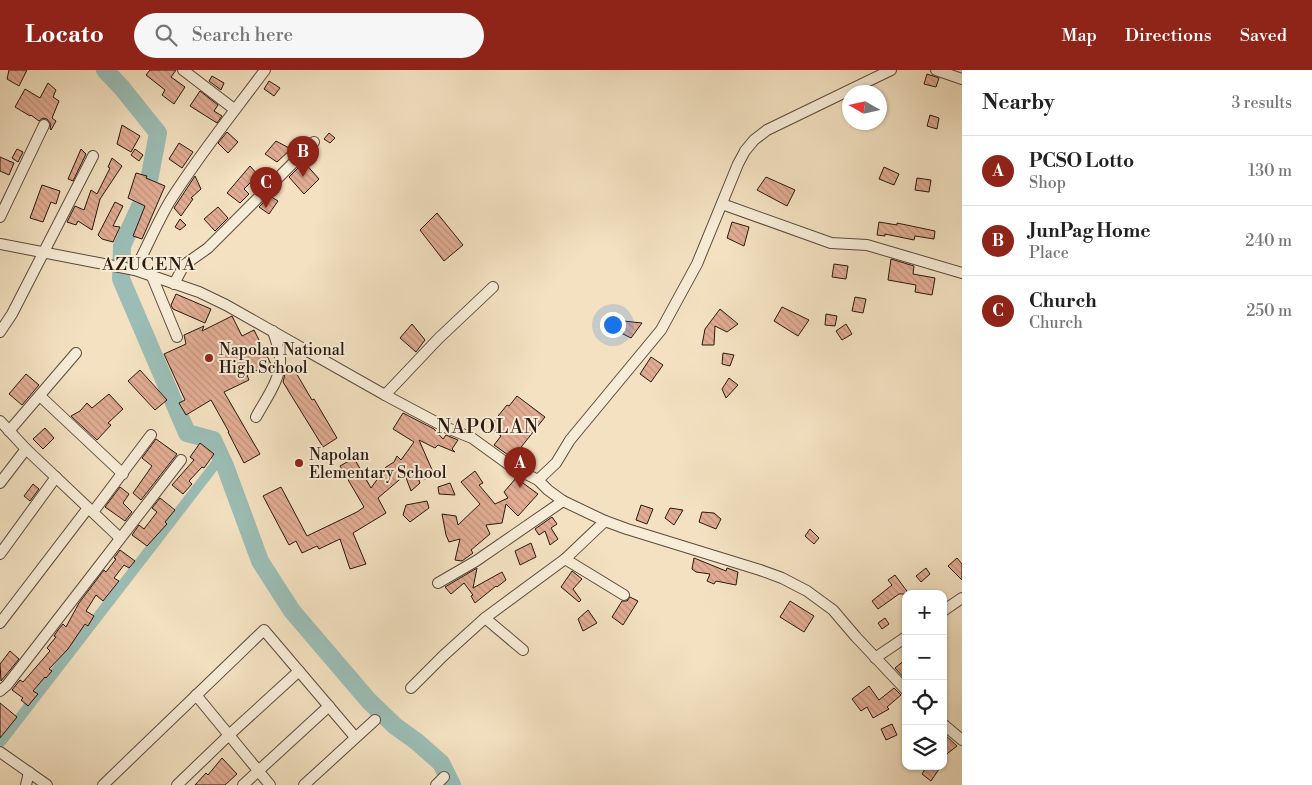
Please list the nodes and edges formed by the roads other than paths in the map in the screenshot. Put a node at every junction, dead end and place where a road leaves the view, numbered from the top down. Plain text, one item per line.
1 (183, 70) edge
2 (265, 70) edge
3 (891, 70) edge
4 (936, 70) edge
5 (962, 80) edge
6 (234, 109) junction
7 (44, 126) dead end
8 (314, 142) dead end
9 (94, 156) dead end
10 (722, 204) junction
11 (0, 217) edge
12 (0, 244) edge
13 (45, 253) junction
14 (135, 270) junction
15 (962, 273) edge
16 (152, 274) junction
17 (174, 284) junction
18 (493, 287) dead end
19 (273, 331) junction
20 (0, 332) edge
21 (177, 337) dead end
22 (76, 353) dead end
23 (385, 395) junction
24 (40, 396) junction
25 (256, 417) dead end
26 (0, 421) edge
27 (9, 431) junction
28 (151, 435) dead end
29 (26, 449) junction
30 (181, 460) dead end
31 (123, 474) junction
32 (56, 477) junction
33 (538, 480) junction
34 (0, 482) edge
35 (563, 501) junction
36 (90, 510) junction
37 (606, 521) junction
38 (120, 538) junction
39 (0, 554) edge
40 (566, 559) junction
41 (438, 583) dead end
42 (624, 595) dead end
43 (962, 598) edge
44 (947, 608) edge
45 (484, 618) junction
46 (0, 623) edge
47 (902, 640) edge
48 (523, 650) dead end
49 (875, 658) junction
50 (299, 671) junction
51 (902, 686) edge
52 (411, 688) dead end
53 (0, 691) edge
54 (196, 695) junction
55 (329, 706) junction
56 (374, 720) dead end
57 (944, 725) edge
58 (229, 735) junction
59 (355, 737) junction
60 (962, 740) edge
61 (0, 752) edge
62 (258, 771) junction
63 (29, 772) junction
64 (444, 777) dead end
65 (26, 785) edge
66 (47, 785) edge
67 (103, 785) edge
68 (177, 785) edge
69 (243, 785) edge
70 (270, 785) edge
71 (304, 785) edge
72 (436, 785) edge

1 - 6 street
2 - 6 street
3 - 10 street
4 - 5 street
6 - 14 street
7 - 11 street
8 - 17 street
9 - 13 street
10 - 15 street
10 - 33 street
12 - 13 street
13 - 14 street
13 - 20 street
14 - 16 street
16 - 17 street
16 - 21 street
17 - 19 street
18 - 23 street
19 - 23 street
19 - 25 street
22 - 24 street
23 - 33 street
24 - 27 street
24 - 31 street
26 - 27 street
27 - 29 street
28 - 31 street
29 - 32 street
29 - 34 street
30 - 38 street
31 - 36 street
32 - 36 street
32 - 39 street
33 - 35 street
35 - 37 street
35 - 41 street
36 - 38 street
36 - 46 street
37 - 40 street
37 - 49 street
38 - 53 street
40 - 42 street
40 - 45 street
43 - 44 street
45 - 48 street
45 - 52 street
47 - 49 street
49 - 51 street
50 - 54 street
50 - 55 street
50 - 58 street
54 - 58 street
54 - 67 street
55 - 59 street
55 - 62 street
56 - 59 street
57 - 60 street
58 - 62 street
58 - 68 street
59 - 71 street
61 - 63 street
62 - 69 street
62 - 70 street
63 - 65 street
63 - 66 street
64 - 72 street

